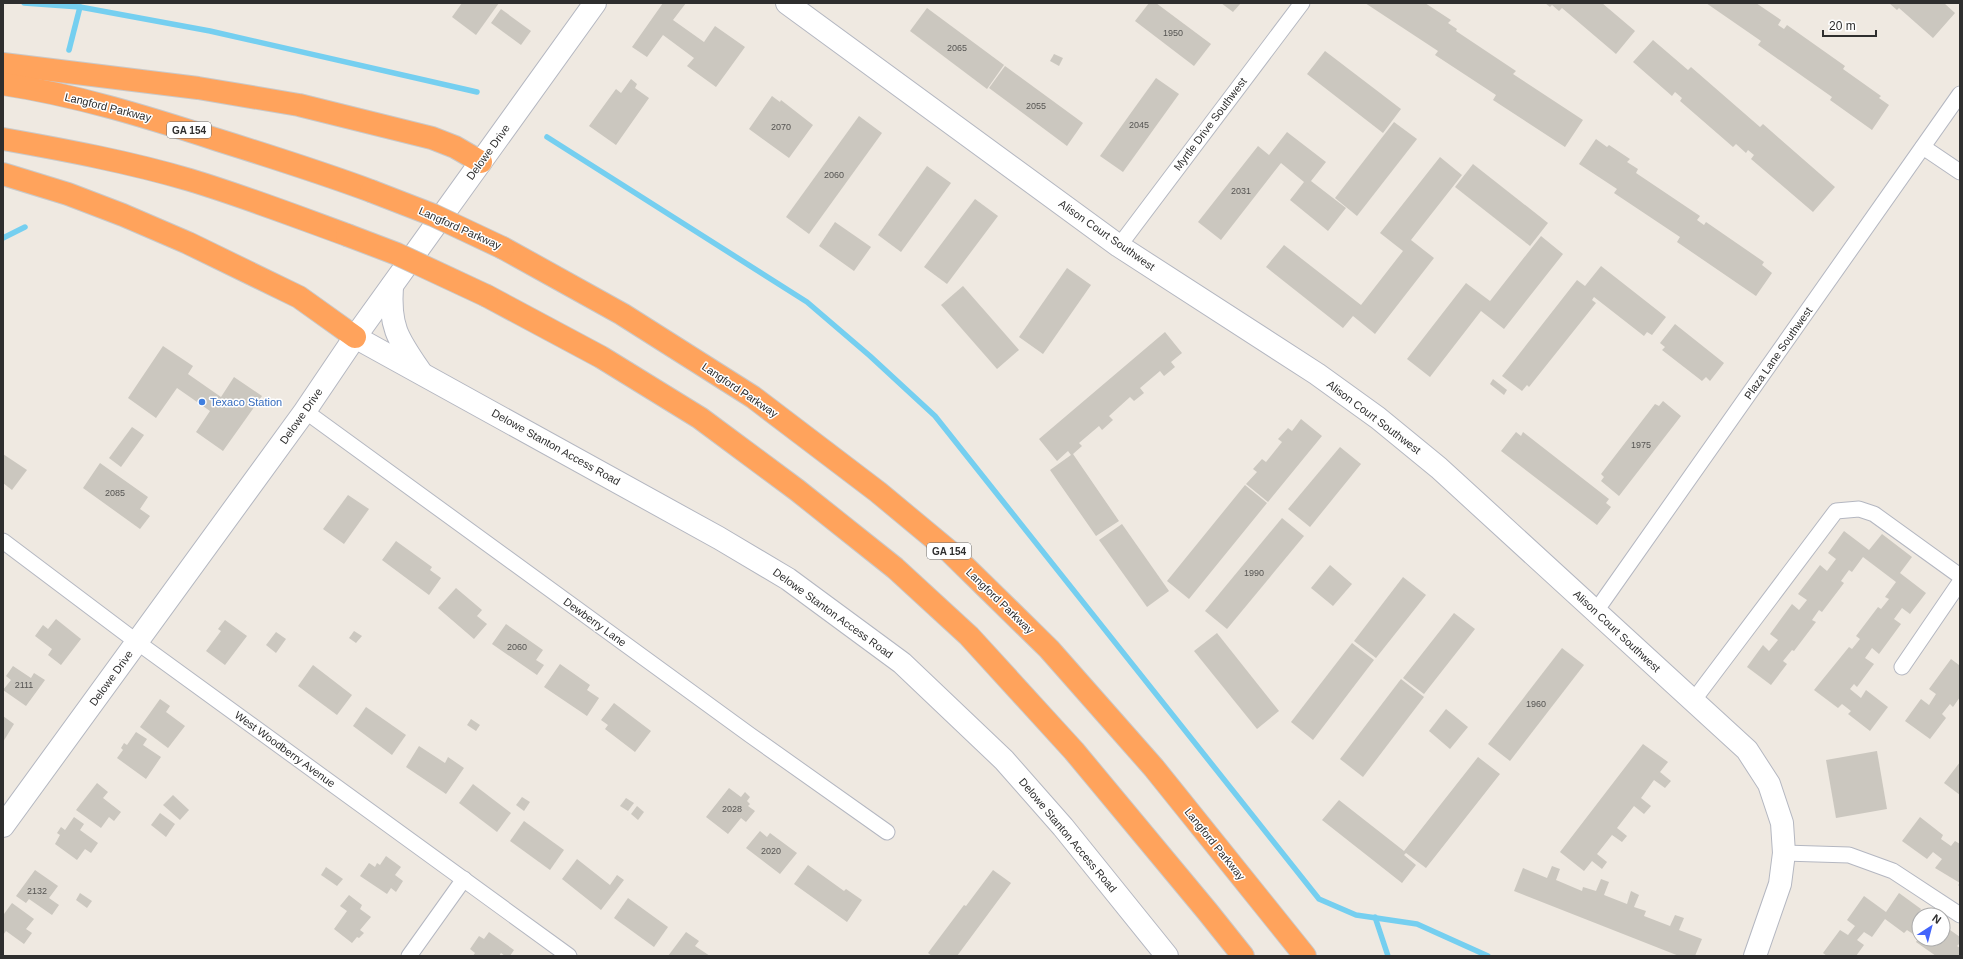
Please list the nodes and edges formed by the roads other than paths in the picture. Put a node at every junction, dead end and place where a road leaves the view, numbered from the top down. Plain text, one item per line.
1 (595, 3) edge
2 (788, 3) edge
3 (1302, 3) edge
4 (3, 64) edge
5 (3, 84) edge
6 (1960, 94) edge
7 (3, 139) edge
8 (1923, 147) junction
9 (481, 162) junction
10 (1960, 172) edge
11 (3, 174) edge
12 (1119, 246) junction
13 (392, 286) junction
14 (355, 337) junction
15 (422, 374) junction
16 (305, 411) junction
17 (3, 541) edge
18 (1960, 576) edge
19 (1960, 582) edge
20 (1596, 611) junction
21 (138, 642) junction
22 (1902, 667) dead end
23 (1693, 701) junction
24 (3, 826) edge
25 (887, 832) dead end
26 (1784, 853) junction
27 (464, 879) junction
28 (1960, 915) edge
29 (409, 956) edge
30 (569, 956) edge
31 (1167, 956) edge
32 (1243, 956) edge
33 (1305, 956) edge
34 (1755, 956) edge

1 - 9 street, Delowe Drive
2 - 12 street, Alison Court Southwest
3 - 12 street, Myrtle Drive Southwest
4 - 9 highway
5 - 33 highway, Langford Parkway / GA 154, bridge
6 - 8 street, Plaza Lane Southwest
7 - 32 highway, bridge
8 - 10 street
8 - 20 street, Plaza Lane Southwest
9 - 13 street, Delowe Drive
11 - 14 highway
12 - 20 street, Alison Court Southwest
13 - 14 street, Delowe Drive
13 - 15 street
14 - 15 street, Delowe Stanton Access Road
14 - 16 street, Delowe Drive
15 - 31 street, Delowe Stanton Access Road
16 - 21 street, Delowe Drive
16 - 25 street, Dewberry Lane
17 - 21 street, West Woodberry Avenue
18 - 23 street
19 - 22 street
20 - 23 street, Alison Court Southwest
21 - 24 street, Delowe Drive
21 - 27 street, West Woodberry Avenue
23 - 26 street, Alison Court Southwest
26 - 28 street
26 - 34 street, Alison Court Southwest
27 - 29 street
27 - 30 street, West Woodberry Avenue

